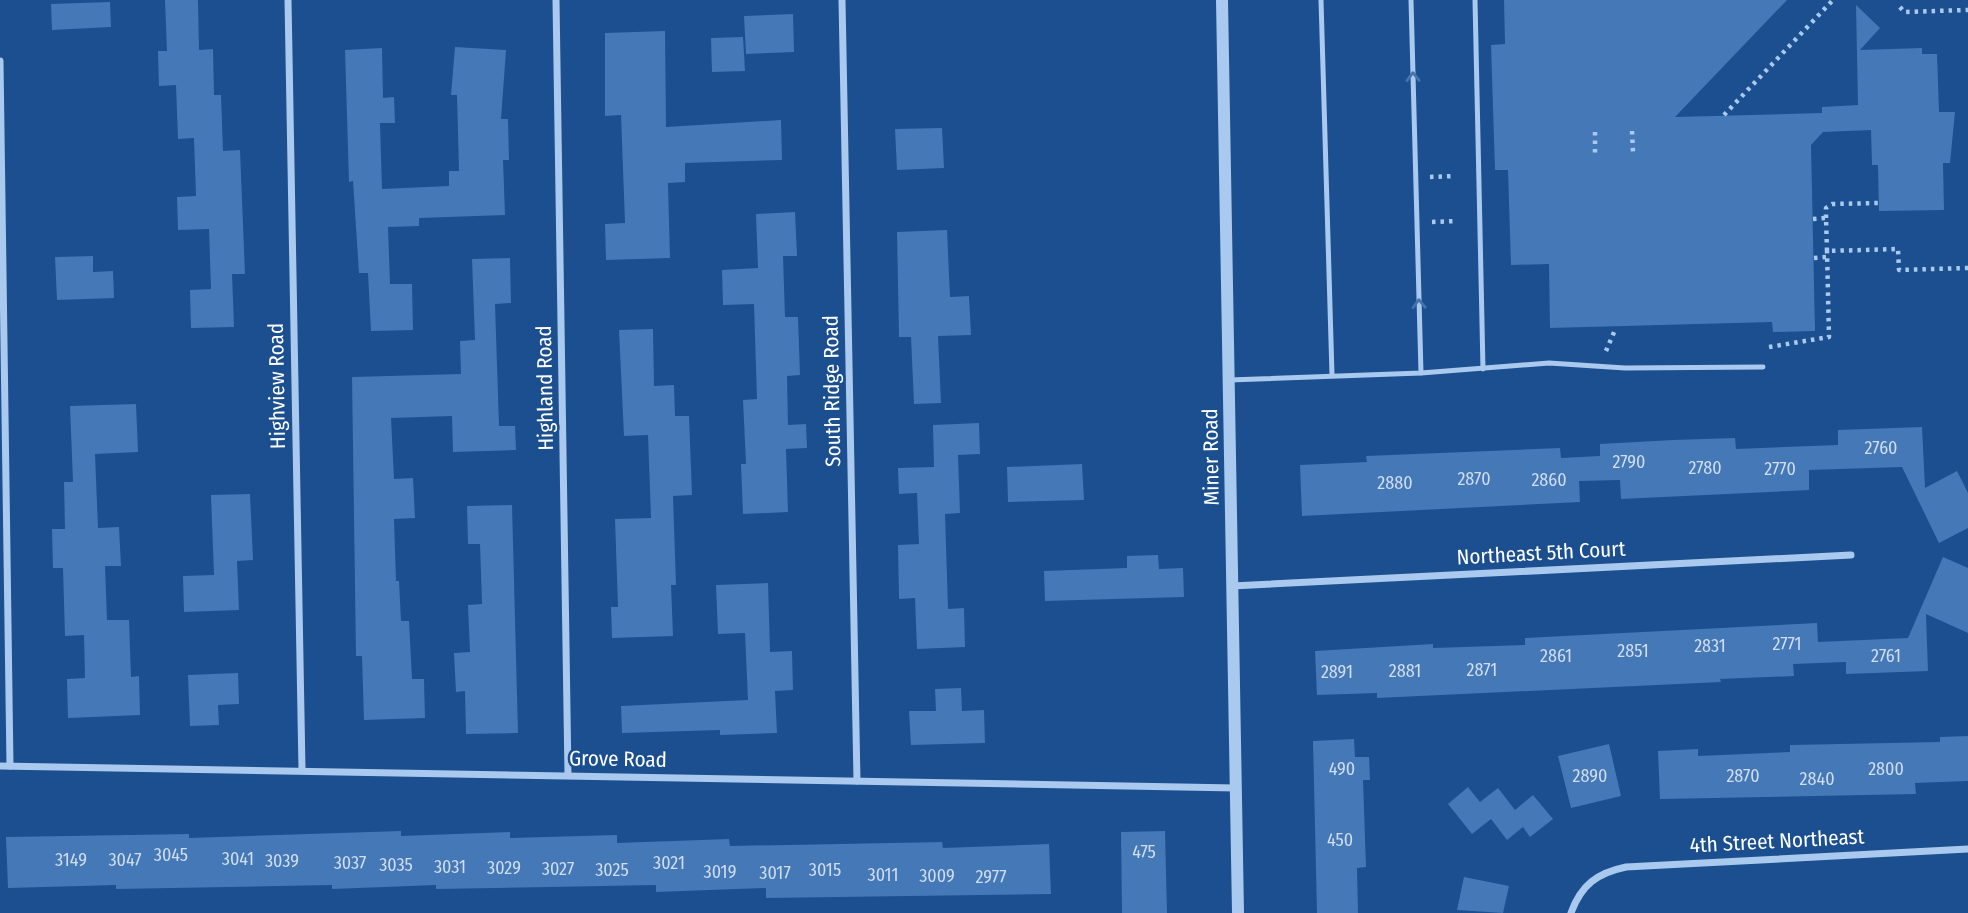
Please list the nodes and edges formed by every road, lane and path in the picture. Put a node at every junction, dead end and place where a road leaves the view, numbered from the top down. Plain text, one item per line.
1 (288, 0) edge
2 (556, 0) edge
3 (842, 0) edge
4 (1222, 0) edge
5 (1321, 0) edge
6 (1411, 0) edge
7 (1475, 0) edge
8 (1832, 1) edge
9 (1900, 7) dead end
10 (1968, 10) edge
11 (0, 61) edge
12 (1724, 116) dead end
13 (1632, 131) dead end
14 (1595, 132) dead end
15 (1633, 152) dead end
16 (1595, 153) dead end
17 (1454, 176) dead end
18 (1429, 177) dead end
19 (1879, 203) dead end
20 (1825, 218) junction
21 (1813, 219) dead end
22 (1456, 221) dead end
23 (1430, 222) dead end
24 (1827, 254) junction
25 (1814, 258) dead end
26 (1968, 268) edge
27 (1615, 330) dead end
28 (1769, 347) dead end
29 (1599, 366) junction
30 (1763, 367) dead end
31 (1483, 369) junction
32 (1421, 373) junction
33 (1332, 375) junction
34 (1229, 380) junction
35 (1851, 555) dead end
36 (1232, 586) junction
37 (0, 766) edge
38 (10, 766) junction
39 (302, 770) junction
40 (568, 775) junction
41 (857, 781) junction
42 (1236, 788) junction
43 (1968, 849) edge
44 (1238, 913) edge
45 (1571, 913) edge

1 - 39 street, Highview Road
2 - 40 street, Highland Road
3 - 41 street, South Ridge Road
4 - 34 street, Miner Road
5 - 33 lane
32 -> 6 lane
7 - 31 lane
8 - 12 path
9 - 10 path
11 - 38 street
13 - 15 path
14 - 16 path
17 - 18 path
19 - 20 path
20 - 21 path
20 - 24 path
22 - 23 path
24 - 25 path
24 - 26 path
24 - 28 path
27 - 29 path
29 - 30 lane
29 - 31 lane
31 - 32 lane
32 - 33 lane
33 - 34 lane
34 - 36 street, Miner Road
35 - 36 street, Northeast 5th Court
36 - 42 street, Miner Road
37 - 38 street, Grove Road
38 - 39 street, Grove Road
39 - 40 street, Grove Road
40 - 41 street, Grove Road
41 - 42 street, Grove Road
42 - 44 street, Miner Road
43 - 45 street, 4th Street Northeast

